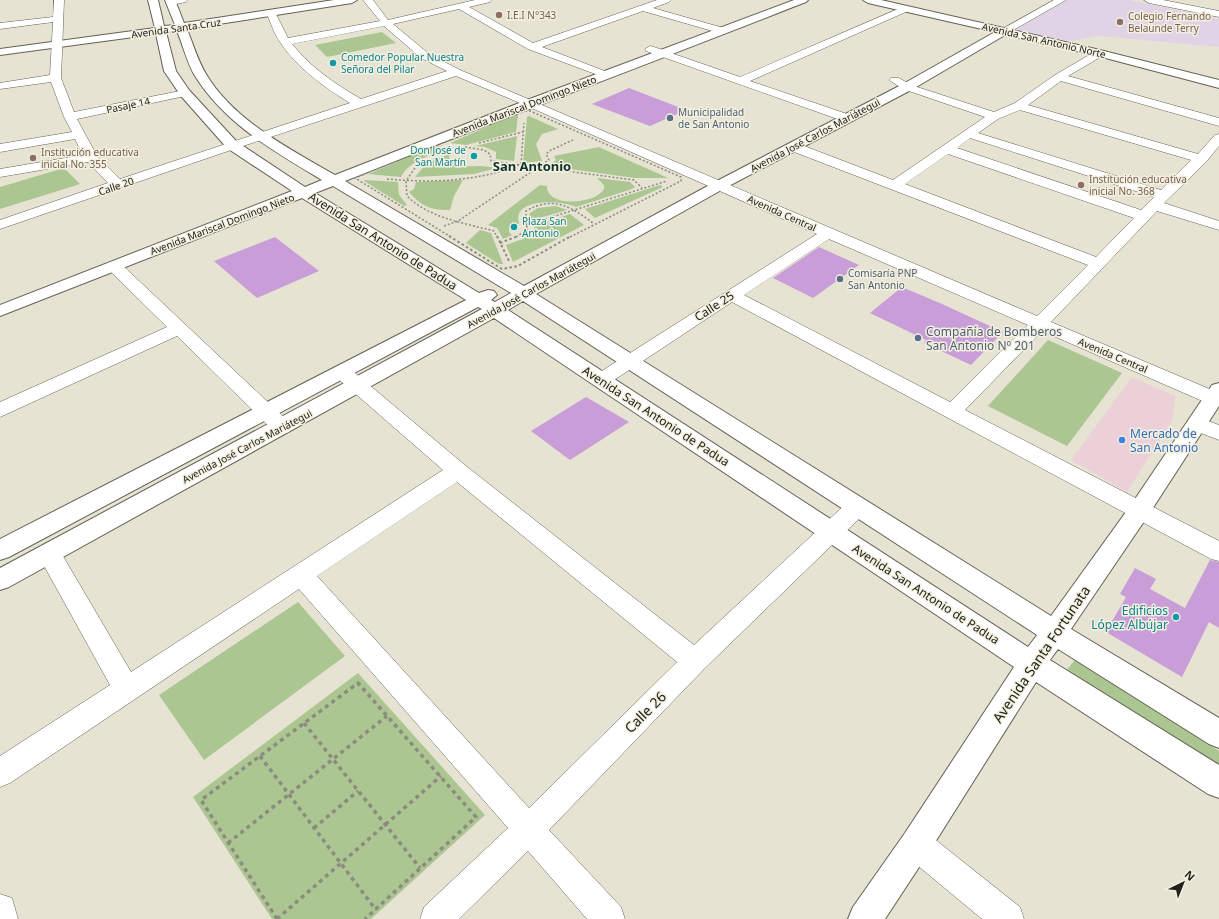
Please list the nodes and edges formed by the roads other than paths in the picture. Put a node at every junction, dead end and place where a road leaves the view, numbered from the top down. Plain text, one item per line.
1 (59, 0) edge
2 (169, 0) edge
3 (352, 0) edge
4 (368, 0) edge
5 (487, 0) edge
6 (666, 0) edge
7 (783, 0) edge
8 (803, 0) edge
9 (868, 0) edge
10 (1043, 0) edge
11 (1062, 0) edge
12 (1149, 0) edge
13 (642, 5) junction
14 (460, 6) junction
15 (905, 8) junction
16 (272, 14) junction
17 (1219, 14) edge
18 (57, 19) junction
19 (386, 22) junction
20 (0, 26) edge
21 (708, 27) junction
22 (990, 27) junction
23 (171, 28) junction
24 (723, 31) junction
25 (1004, 31) junction
26 (285, 42) junction
27 (56, 44) junction
28 (532, 46) junction
29 (650, 49) junction
30 (0, 52) edge
31 (942, 53) dead end
32 (1100, 53) junction
33 (663, 54) junction
34 (623, 59) junction
35 (636, 64) junction
36 (593, 70) junction
37 (456, 72) junction
38 (908, 72) dead end
39 (606, 75) junction
40 (55, 78) junction
41 (1059, 78) junction
42 (895, 80) junction
43 (740, 81) junction
44 (1219, 84) edge
45 (883, 85) dead end
46 (0, 86) edge
47 (907, 87) junction
48 (186, 93) junction
49 (360, 104) junction
50 (525, 104) junction
51 (1019, 106) junction
52 (839, 112) junction
53 (994, 116) junction
54 (70, 117) junction
55 (817, 119) dead end
56 (1219, 122) edge
57 (969, 134) junction
58 (79, 135) junction
59 (261, 137) junction
60 (1219, 138) edge
61 (232, 145) junction
62 (794, 147) junction
63 (0, 148) edge
64 (947, 149) junction
65 (91, 158) junction
66 (1201, 159) junction
67 (728, 166) dead end
68 (0, 173) edge
69 (327, 176) junction
70 (713, 182) junction
71 (118, 185) junction
72 (894, 185) junction
73 (297, 188) junction
74 (1153, 206) junction
75 (0, 225) edge
76 (1219, 226) edge
77 (828, 233) junction
78 (569, 251) dead end
79 (1098, 263) junction
80 (114, 266) junction
81 (517, 281) junction
82 (731, 295) junction
83 (0, 298) edge
84 (487, 305) junction
85 (0, 311) edge
86 (1041, 324) junction
87 (180, 328) junction
88 (628, 361) junction
89 (350, 378) junction
90 (601, 380) junction
91 (1217, 394) edge
92 (0, 410) edge
93 (952, 411) junction
94 (265, 412) junction
95 (282, 427) junction
96 (1208, 429) edge
97 (458, 471) junction
98 (857, 507) junction
99 (1139, 511) junction
100 (831, 531) junction
101 (0, 550) edge
102 (1219, 552) edge
103 (49, 553) junction
104 (301, 575) junction
105 (0, 580) edge
106 (1054, 633) junction
107 (695, 661) junction
108 (1032, 664) junction
109 (127, 690) junction
110 (1219, 734) edge
111 (0, 773) edge
112 (1219, 783) edge
113 (529, 829) junction
114 (916, 844) junction
115 (0, 910) edge
116 (2, 919) edge
117 (436, 919) edge
118 (609, 919) edge
119 (865, 919) edge
120 (1008, 919) edge

1 - 18 street
2 - 23 street, Avenida San Antonio de Padua
3 - 16 street, Avenida Santa Cruz
4 - 19 street, Avenida Central
5 - 14 street
6 - 13 street
7 - 21 street, Avenida Mariscal Domingo Nieto
8 - 24 street, Avenida Mariscal Domingo Nieto
9 - 15 street, Avenida San Antonio Norte
10 - 22 street
11 - 25 street, Avenida José Carlos Mariátegui
12 - 17 street
13 - 21 street
13 - 28 street
14 - 19 street
14 - 28 street
15 - 22 street, Avenida San Antonio Norte
15 - 43 street
16 - 23 street, Avenida Santa Cruz
16 - 26 street
18 - 20 street
18 - 27 street
19 - 26 street
19 - 37 street, Avenida Central
21 - 24 street
21 - 29 street, Avenida Mariscal Domingo Nieto
22 - 25 street, Avenida San Antonio Norte
22 - 31 street
23 - 27 street, Avenida Santa Cruz
23 - 48 street, Avenida San Antonio de Padua
23 - 59 street, Avenida San Antonio de Padua
24 - 33 street, Avenida Mariscal Domingo Nieto
25 - 32 street, Avenida San Antonio Norte
25 - 47 street, Avenida José Carlos Mariátegui
26 - 49 street
27 - 30 street, Avenida Santa Cruz
27 - 40 street
28 - 36 street
29 - 33 street
29 - 34 street, Avenida Mariscal Domingo Nieto
32 - 41 street
32 - 44 street, Avenida San Antonio Norte
33 - 35 street, Avenida Mariscal Domingo Nieto
33 - 43 street
34 - 35 street
34 - 36 street, Avenida Mariscal Domingo Nieto
35 - 39 street, Avenida Mariscal Domingo Nieto
36 - 39 street
36 - 50 street, Avenida Mariscal Domingo Nieto
37 - 49 street, Calle 20
37 - 50 street, Avenida Central
38 - 42 street, Avenida José Carlos Mariátegui
39 - 50 street, Avenida Mariscal Domingo Nieto
40 - 46 street
40 - 54 street
41 - 51 street
41 - 56 street
42 - 45 street, Avenida José Carlos Mariátegui
42 - 47 street
43 - 52 street
47 - 52 street, Avenida José Carlos Mariátegui
47 - 53 street
48 - 54 street, Pasaje 14
48 - 61 street, Avenida San Antonio de Padua
49 - 59 street, Calle 20
50 - 69 street, Avenida Mariscal Domingo Nieto
50 - 70 street, Avenida Central
51 - 53 street
51 - 66 street
52 - 55 street, Avenida José Carlos Mariátegui
52 - 62 street, Avenida José Carlos Mariátegui
53 - 57 street
54 - 58 street
57 - 64 street
57 - 74 street
58 - 63 street
58 - 65 street
59 - 61 street, Calle 20
59 - 69 street, Avenida San Antonio de Padua
60 - 66 street
61 - 71 street, Calle 20
61 - 73 street, Avenida San Antonio de Padua
62 - 70 street, Avenida José Carlos Mariátegui
62 - 72 street
64 - 72 street
64 - 74 street
65 - 68 street
65 - 71 street
66 - 74 street
67 - 70 street, Avenida José Carlos Mariátegui
69 - 73 street, Avenida Mariscal Domingo Nieto
69 - 81 street, Avenida San Antonio de Padua
70 - 77 street, Avenida Central
70 - 78 street, Avenida José Carlos Mariátegui
70 - 81 street, Avenida José Carlos Mariátegui
71 - 75 street, Calle 20
72 - 79 street
73 - 80 street, Avenida Mariscal Domingo Nieto
73 - 83 street, Avenida Mariscal Domingo Nieto
73 - 84 street, Avenida San Antonio de Padua
74 - 76 street
74 - 79 street
77 - 82 street, Calle 25
77 - 86 street, Avenida Central
79 - 86 street
80 - 85 street, Avenida Mariscal Domingo Nieto
80 - 87 street
81 - 84 street, Avenida José Carlos Mariátegui
81 - 88 street, Avenida San Antonio de Padua
82 - 88 street, Calle 25
82 - 93 street
84 - 89 street, Avenida José Carlos Mariátegui
84 - 90 street, Avenida San Antonio de Padua
86 - 91 street, Avenida Central
86 - 93 street
87 - 92 street
87 - 94 street
88 - 90 street, Calle 25
88 - 98 street, Avenida San Antonio de Padua
89 - 94 street, Avenida José Carlos Mariátegui
89 - 95 street, Avenida José Carlos Mariátegui
89 - 97 street
90 - 100 street, Avenida San Antonio de Padua
91 - 96 street, Avenida Santa Fortunata
93 - 99 street
94 - 95 street
94 - 101 street, Avenida José Carlos Mariátegui
95 - 103 street, Avenida José Carlos Mariátegui
96 - 99 street, Avenida Santa Fortunata
97 - 104 street
97 - 107 street
98 - 100 street, Calle 26
98 - 106 street, Avenida San Antonio de Padua
99 - 102 street
99 - 106 street, Avenida Santa Fortunata
100 - 107 street, Calle 26
100 - 108 street, Avenida San Antonio de Padua
103 - 105 street, Avenida José Carlos Mariátegui
103 - 109 street
104 - 109 street
104 - 113 street
106 - 108 street, Avenida Santa Fortunata
106 - 110 street, Avenida San Antonio de Padua
107 - 113 street, Calle 26
108 - 112 street, Avenida San Antonio de Padua
108 - 114 street, Avenida Santa Fortunata
109 - 111 street
113 - 117 street, Calle 26
113 - 118 street
114 - 119 street, Avenida Santa Fortunata
114 - 120 street
115 - 116 street

